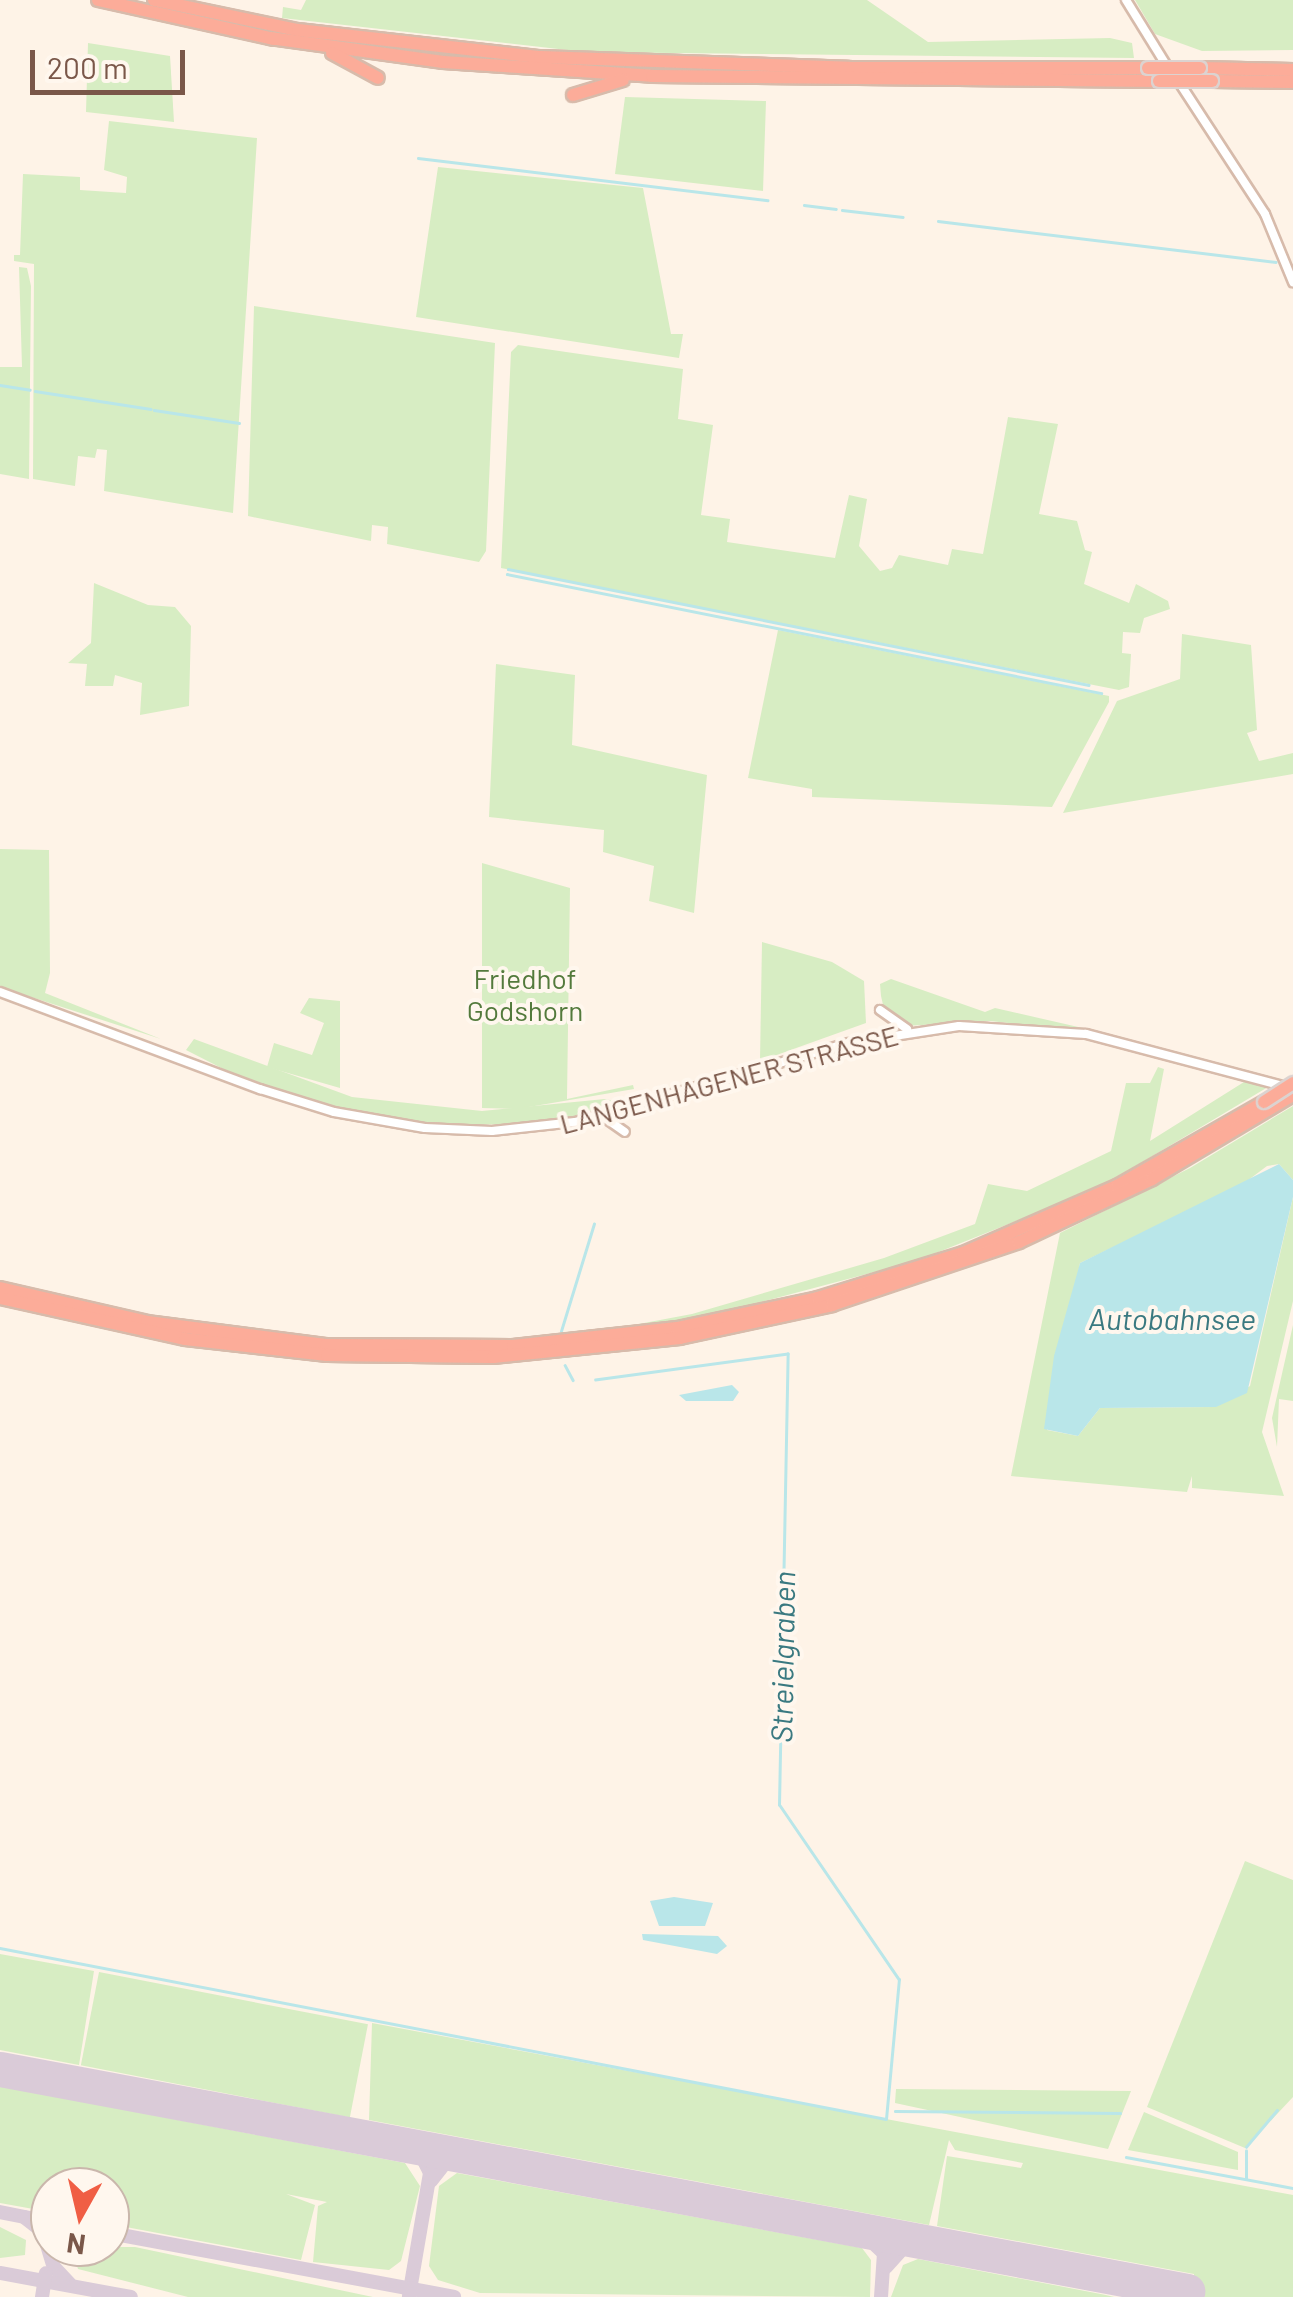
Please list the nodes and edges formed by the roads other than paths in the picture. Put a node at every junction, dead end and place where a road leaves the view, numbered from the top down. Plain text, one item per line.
1 (98, 0) edge
2 (154, 0) edge
3 (1126, 0) edge
4 (270, 38) junction
5 (1293, 70) edge
6 (652, 76) junction
7 (378, 78) dead end
8 (1293, 82) edge
9 (573, 96) dead end
10 (1293, 282) edge
11 (0, 992) edge
12 (911, 1031) junction
13 (883, 1036) junction
14 (1293, 1089) edge
15 (1266, 1107) junction
16 (601, 1117) junction
17 (625, 1132) dead end
18 (0, 1288) edge
19 (0, 1298) edge

1 - 4 highway
2 - 5 highway, bridge
3 - 10 main road
4 - 6 highway
4 - 7 highway
6 - 8 highway, bridge
6 - 9 highway
11 - 16 main road, LANGENHAGENER STRASSE
12 - 13 main road, LANGENHAGENER STRASSE
12 - 13 main road
12 - 14 main road, LANGENHAGENER STRASSE
13 - 16 main road, LANGENHAGENER STRASSE
14 - 15 highway, bridge
15 - 18 highway
15 - 19 highway
16 - 17 main road

